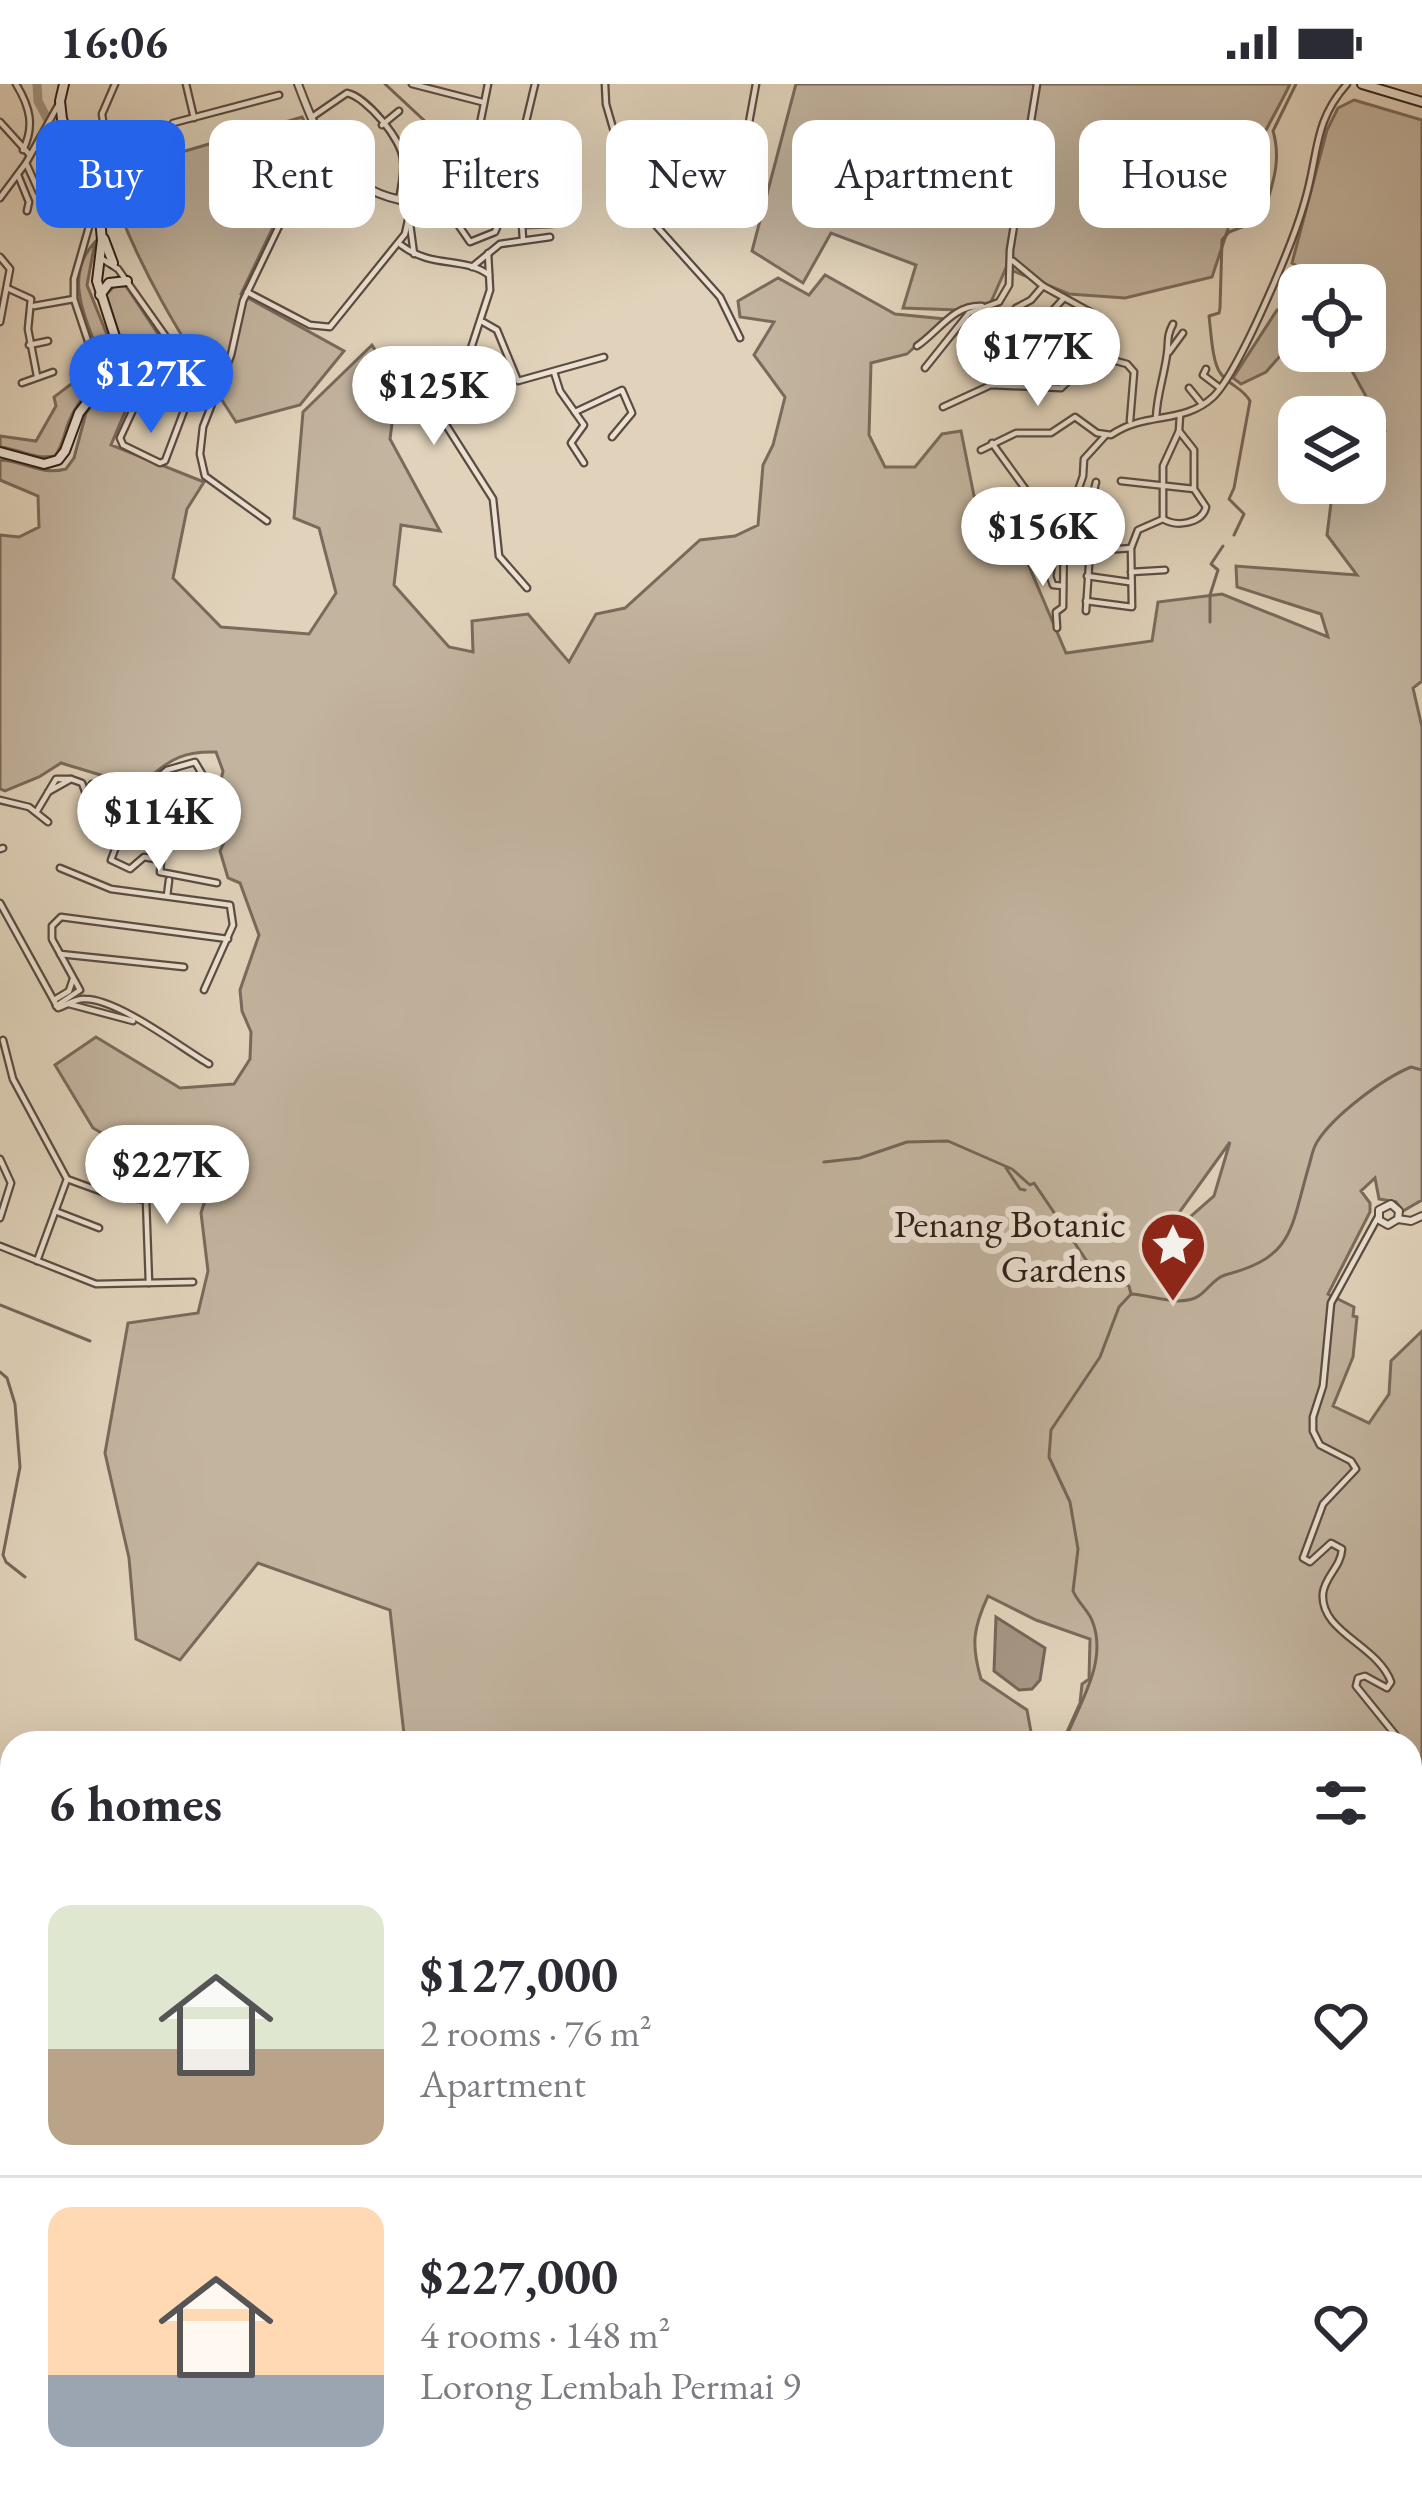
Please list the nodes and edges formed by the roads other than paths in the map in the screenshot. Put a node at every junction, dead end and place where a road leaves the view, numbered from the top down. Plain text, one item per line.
1 (16, 84) edge
2 (64, 84) edge
3 (115, 84) edge
4 (186, 84) edge
5 (298, 84) edge
6 (412, 84) edge
7 (488, 84) edge
8 (536, 84) edge
9 (605, 84) edge
10 (756, 84) edge
11 (1036, 84) edge
12 (1347, 84) edge
13 (1362, 84) edge
14 (279, 95) dead end
15 (60, 101) junction
16 (484, 102) junction
17 (1422, 102) edge
18 (399, 111) dead end
19 (312, 117) junction
20 (194, 118) junction
21 (62, 120) edge
22 (103, 120) edge
23 (314, 120) edge
24 (481, 120) edge
25 (526, 120) edge
26 (749, 120) edge
27 (185, 121) edge
28 (0, 122) edge
29 (382, 124) junction
30 (399, 149) edge
31 (22, 150) junction
32 (30, 155) junction
33 (26, 164) junction
34 (0, 176) edge
35 (17, 176) junction
36 (36, 186) edge
37 (375, 194) edge
38 (0, 199) edge
39 (399, 200) edge
40 (440, 200) joint
41 (27, 211) dead end
42 (89, 228) edge
43 (101, 228) edge
44 (278, 228) edge
45 (405, 228) edge
46 (409, 228) edge
47 (522, 228) edge
48 (102, 232) junction
49 (550, 237) dead end
50 (523, 240) junction
51 (398, 243) junction
52 (488, 253) junction
53 (416, 256) junction
54 (1010, 256) junction
55 (0, 257) edge
56 (99, 261) junction
57 (116, 266) junction
58 (472, 267) junction
59 (127, 281) junction
60 (491, 281) junction
61 (1043, 286) junction
62 (7, 288) junction
63 (247, 292) junction
64 (100, 295) junction
65 (1064, 298) junction
66 (74, 299) junction
67 (31, 306) junction
68 (982, 306) junction
69 (1016, 308) dead end
70 (1091, 314) junction
71 (1101, 318) dead end
72 (482, 321) junction
73 (0, 322) edge
74 (1173, 324) dead end
75 (1080, 327) dead end
76 (1036, 329) dead end
77 (1183, 333) dead end
78 (166, 338) junction
79 (740, 338) dead end
80 (48, 341) dead end
81 (88, 344) dead end
82 (29, 345) junction
83 (917, 346) dead end
84 (1082, 346) dead end
85 (1168, 352) junction
86 (604, 356) dead end
87 (1095, 359) junction
88 (1027, 362) dead end
89 (1070, 364) dead end
90 (395, 367) dead end
91 (925, 368) dead end
92 (1206, 369) dead end
93 (1080, 371) junction
94 (53, 372) dead end
95 (554, 372) junction
96 (37, 376) junction
97 (22, 383) dead end
98 (1222, 385) junction
99 (1189, 388) dead end
100 (1030, 389) junction
101 (1202, 404) junction
102 (943, 407) dead end
103 (575, 412) junction
104 (1180, 415) junction
105 (1156, 418) junction
106 (1130, 421) junction
107 (446, 425) junction
108 (1179, 431) junction
109 (1105, 436) junction
110 (612, 437) dead end
111 (992, 443) junction
112 (981, 450) dead end
113 (0, 452) edge
114 (584, 463) dead end
115 (1121, 481) dead end
116 (1096, 482) dead end
117 (1161, 484) junction
118 (1026, 490) dead end
119 (1194, 490) junction
120 (1163, 519) junction
121 (267, 521) dead end
122 (1037, 526) dead end
123 (1065, 546) junction
124 (1081, 548) junction
125 (1131, 548) junction
126 (1090, 550) junction
127 (1053, 561) dead end
128 (1165, 570) dead end
129 (1131, 572) junction
130 (1087, 576) junction
131 (1132, 582) junction
132 (1064, 586) junction
133 (526, 588) dead end
134 (1086, 602) junction
135 (1086, 610) dead end
136 (1057, 628) dead end
137 (140, 792) junction
138 (0, 800) edge
139 (152, 809) junction
140 (37, 811) junction
141 (163, 820) junction
142 (48, 822) dead end
143 (160, 860) junction
144 (60, 868) dead end
145 (169, 880) dead end
146 (217, 884) dead end
147 (167, 896) junction
148 (0, 903) edge
149 (228, 939) junction
150 (60, 955) junction
151 (184, 967) dead end
152 (204, 990) dead end
153 (55, 1003) junction
154 (2, 1040) edge
155 (209, 1064) dead end
156 (13, 1079) junction
157 (0, 1085) edge
158 (0, 1159) edge
159 (145, 1172) dead end
160 (67, 1179) junction
161 (146, 1200) junction
162 (55, 1211) junction
163 (1422, 1216) edge
164 (0, 1217) edge
165 (1378, 1217) junction
166 (1398, 1219) junction
167 (99, 1228) dead end
168 (0, 1246) edge
169 (37, 1261) junction
170 (193, 1282) dead end
171 (149, 1283) junction
172 (1392, 1731) edge

1 - 31 street
2 - 15 main road
3 - 22 street
4 - 20 street
5 - 19 street
6 - 16 street
7 - 16 street
8 - 25 street
9 - 79 street
10 - 26 street
11 - 54 street
12 - 98 street
13 - 17 main road
14 - 20 street
15 - 21 main road
15 - 32 street
16 - 24 street
18 - 29 street
19 - 23 street
19 - 29 street
20 - 27 street
28 - 31 street
29 - 30 street
31 - 32 street
32 - 33 street
33 - 35 street
33 - 36 street
34 - 35 street
35 - 38 street
35 - 41 street
37 - 39 street
40 - 40 street
42 - 66 street
43 - 48 main road
44 - 63 street
45 - 51 street
46 - 53 street
47 - 50 street
48 - 56 main road
48 - 57 main road
49 - 50 street
50 - 52 street
51 - 53 street
51 - 63 street
52 - 58 street
52 - 60 street
53 - 58 street
54 - 61 street
54 - 68 street
55 - 62 street
56 - 57 street
56 - 64 main road
57 - 59 street
58 - 60 street
59 - 64 main road
59 - 78 street
60 - 72 street
61 - 65 street
61 - 69 street
62 - 67 street
62 - 73 street
63 - 121 street
64 - 113 main road
65 - 70 street
65 - 76 street
66 - 67 street
66 - 81 street
67 - 82 street
68 - 83 street
68 - 91 street
70 - 71 street
70 - 75 street
72 - 95 street
72 - 107 street
74 - 85 street
77 - 85 street
78 - 78 street
80 - 82 street
82 - 96 street
84 - 87 street
85 - 105 street
86 - 95 street
87 - 93 street
87 - 106 street
88 - 100 street
89 - 93 street
90 - 107 street
92 - 98 street
93 - 100 street
94 - 96 street
95 - 103 street
96 - 97 street
98 - 101 street
99 - 101 street
100 - 102 street
101 - 104 street
103 - 110 street
103 - 114 street
104 - 105 street
104 - 108 street
105 - 106 street
106 - 109 street
107 - 133 street
108 - 117 street
108 - 119 street
109 - 111 street
109 - 123 street
111 - 112 street
111 - 118 street
115 - 117 street
116 - 124 street
117 - 119 street
117 - 120 street
119 - 120 street
120 - 125 street
122 - 123 street
123 - 124 street
123 - 132 street
124 - 126 street
125 - 126 street
125 - 129 street
126 - 130 street
127 - 132 street
128 - 129 street
129 - 131 street
130 - 131 street
130 - 134 street
131 - 134 street
132 - 136 street
134 - 135 street
137 - 139 street
137 - 140 street, bridge
137 - 141 street
138 - 140 street
139 - 141 street
139 - 143 street
140 - 142 street
141 - 143 street
143 - 146 street
144 - 147 street
145 - 147 street
147 - 149 street
148 - 153 street
149 - 150 street
149 - 152 street
150 - 151 street
150 - 153 street
153 - 155 street
154 - 156 street
156 - 157 street
156 - 160 street
158 - 164 street
159 - 161 street
160 - 161 street
160 - 162 street
161 - 171 street
162 - 167 street
162 - 169 street
163 - 166 street
165 - 166 street
165 - 166 street
165 - 172 street
168 - 169 street
169 - 171 street
170 - 171 street

